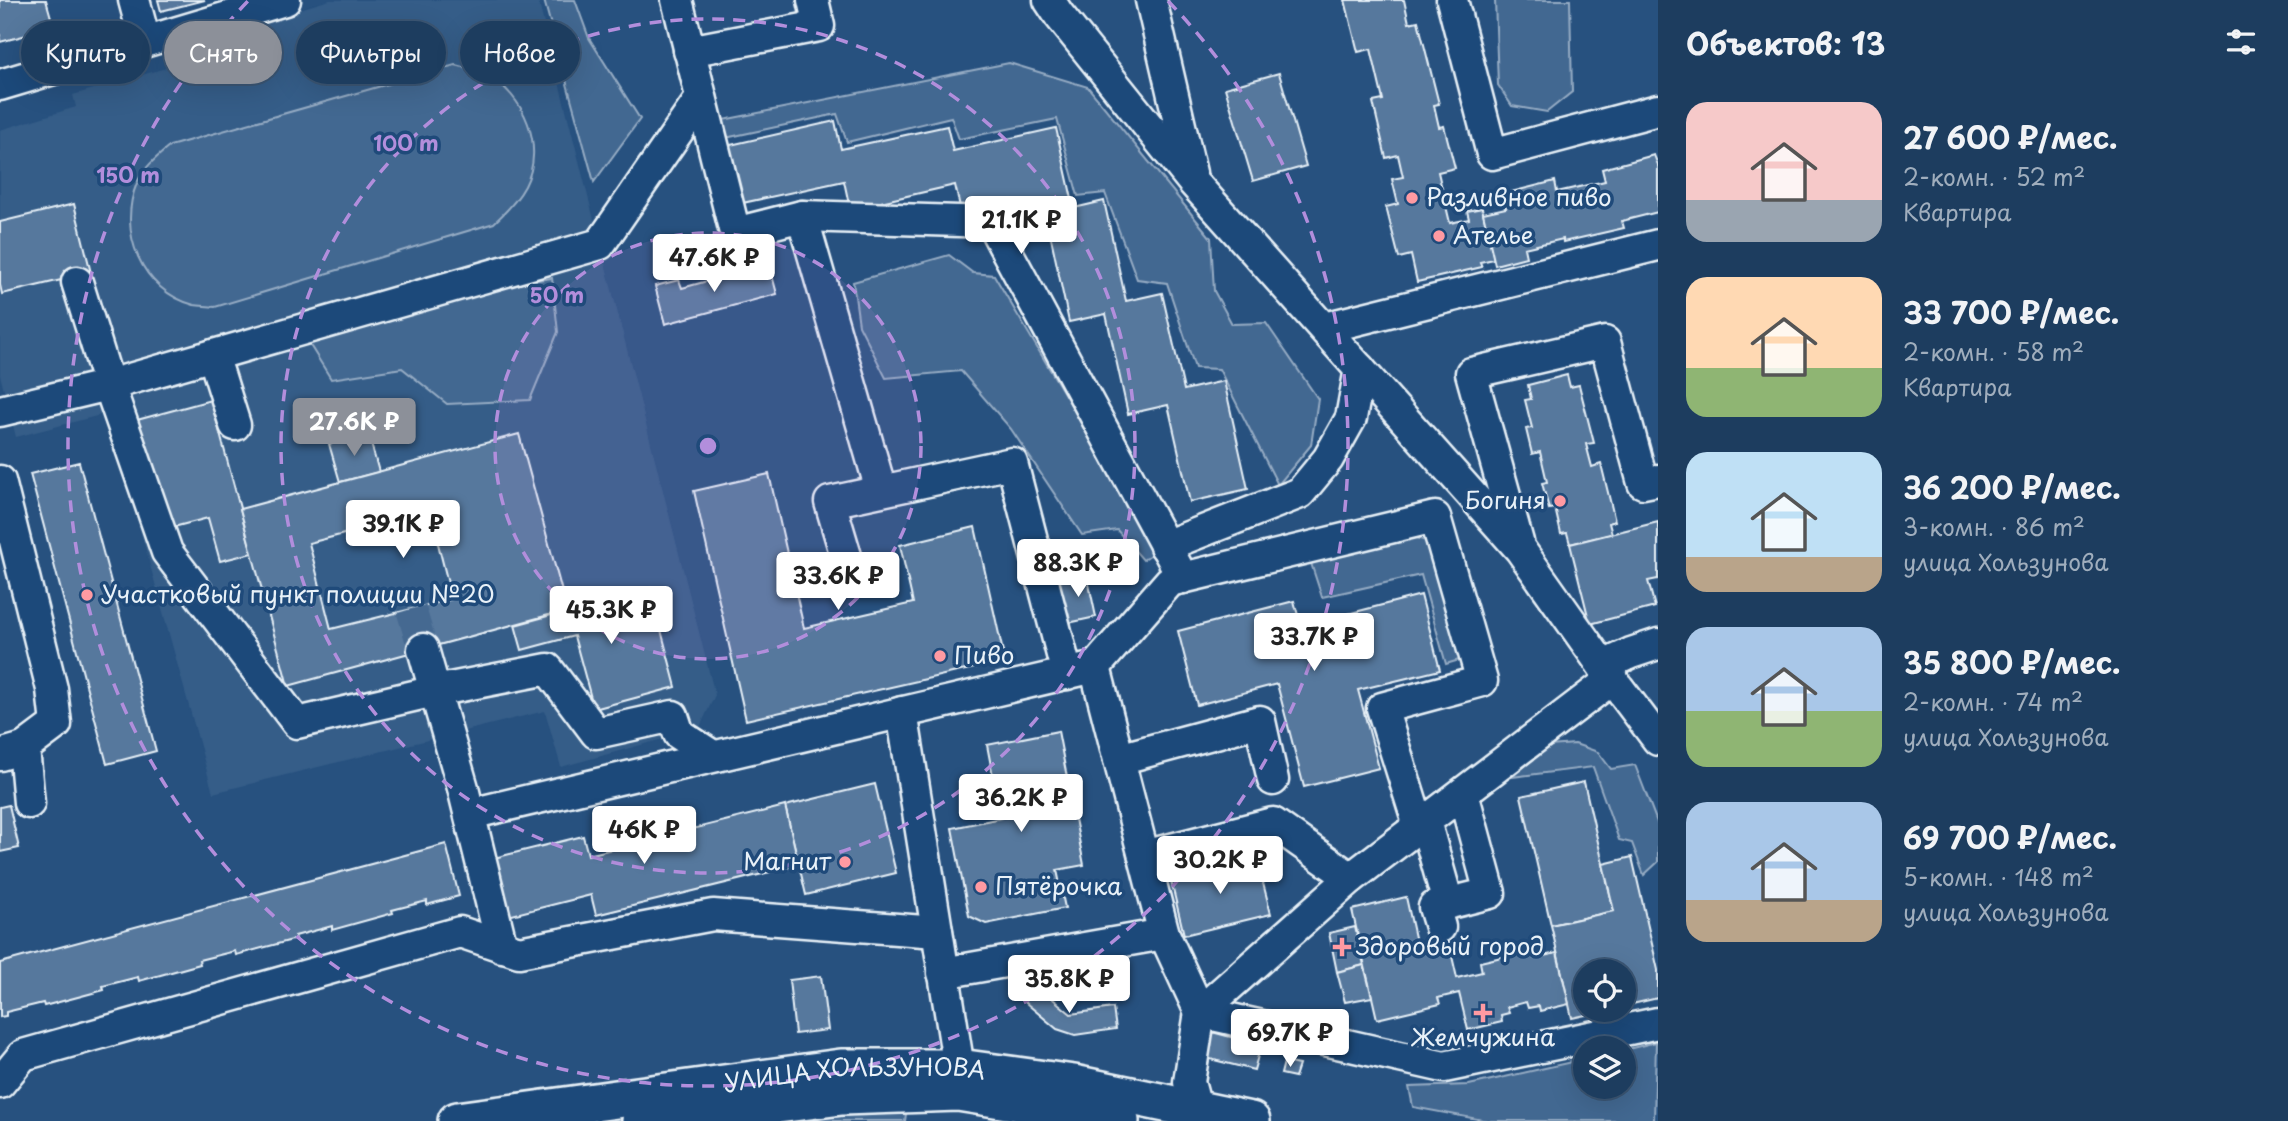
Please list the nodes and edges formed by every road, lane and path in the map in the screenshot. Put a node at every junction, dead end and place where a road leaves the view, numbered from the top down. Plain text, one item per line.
1 (134, 0) edge
2 (677, 0) edge
3 (813, 0) edge
4 (1049, 0) edge
5 (1150, 0) edge
6 (1452, 0) edge
7 (277, 1) edge
8 (140, 21) edge
9 (150, 39) edge
10 (689, 51) junction
11 (21, 79) edge
12 (0, 85) edge
13 (701, 98) junction
14 (1658, 110) edge
15 (1193, 182) junction
16 (802, 216) junction
17 (1658, 245) edge
18 (77, 282) dead end
19 (1324, 328) junction
20 (214, 355) junction
21 (1360, 369) junction
22 (109, 385) junction
23 (0, 411) edge
24 (235, 425) dead end
25 (1658, 480) edge
26 (0, 481) edge
27 (881, 490) junction
28 (1165, 546) junction
29 (1520, 549) junction
30 (846, 556) dead end
31 (10, 563) edge
32 (1183, 578) junction
33 (1658, 644) edge
34 (423, 649) tunnel mouth
35 (1095, 667) junction
36 (1607, 673) junction
37 (1067, 674) junction
38 (436, 691) junction
39 (902, 712) junction
40 (1658, 740) edge
41 (12, 751) edge
42 (713, 757) junction
43 (1119, 759) junction
44 (1273, 780) dead end
45 (1463, 793) junction
46 (29, 803) dead end
47 (470, 814) junction
48 (1422, 824) junction
49 (1144, 856) junction
50 (1351, 878) junction
51 (937, 932) junction
52 (1164, 934) junction
53 (502, 947) junction
54 (943, 973) junction
55 (1200, 1012) junction
56 (1658, 1023) edge
57 (958, 1068) junction
58 (0, 1083) edge
59 (1194, 1115) edge
60 (457, 1121) edge
61 (641, 1121) edge
62 (1120, 1121) edge
63 (1251, 1121) edge

1 - 8 lane
2 - 10 lane
3 - 10 lane
4 - 15 lane
5 - 15 lane
6 - 14 lane
7 - 9 lane
10 - 13 lane
11 - 12 lane
13 - 16 lane
13 - 20 lane
15 - 19 lane
16 - 27 lane
16 - 28 lane
17 - 19 lane
18 - 22 lane
19 - 21 lane
20 - 22 lane
20 - 24 lane
21 - 28 lane
21 - 29 lane
22 - 23 lane
22 - 38 lane
25 - 29 lane
26 - 31 lane
27 - 30 lane
27 - 37 lane
28 - 32 lane
29 - 36 lane
31 - 41 lane
32 - 35 lane
32 - 48 lane
33 - 36 lane
34 - 38 lane
35 - 37 lane
35 - 43 lane
36 - 40 lane
36 - 45 lane
37 - 39 lane
38 - 42 lane
38 - 47 lane
39 - 42 lane
39 - 51 lane
41 - 46 lane
42 - 47 lane
43 - 44 lane
43 - 49 lane
45 - 48 lane
45 - 48 lane
47 - 53 lane
48 - 50 lane
49 - 50 lane
49 - 52 lane
50 - 55 lane
51 - 53 lane
51 - 54 lane
52 - 54 lane
52 - 55 lane
53 - 58 lane
54 - 57 lane
55 - 56 lane
55 - 59 lane
57 - 59 main road, УЛИЦА ХОЛЬЗУНОВА
57 - 60 main road, УЛИЦА ХОЛЬЗУНОВА
59 - 63 main road, УЛИЦА ХОЛЬЗУНОВА
61 - 62 main road, УЛИЦА ХОЛЬЗУНОВА

